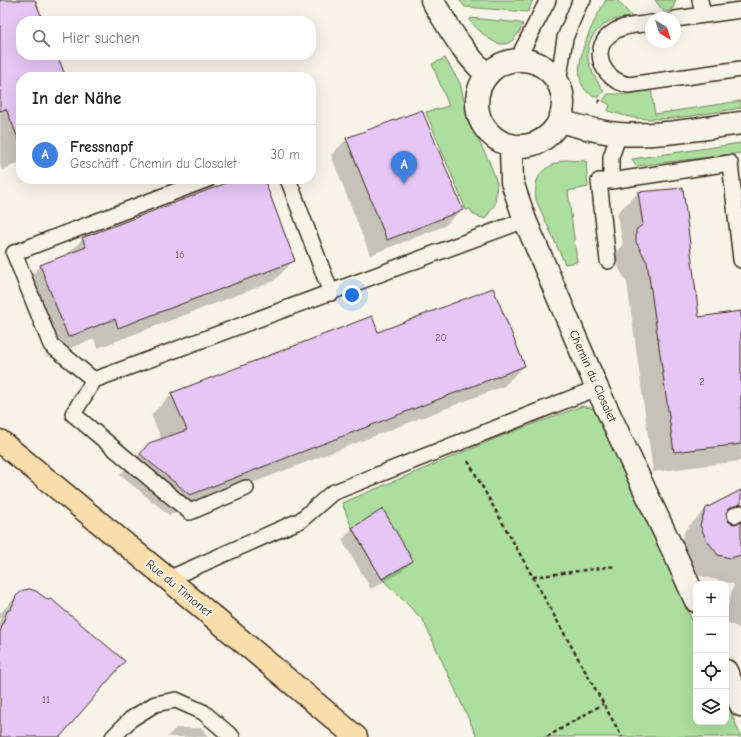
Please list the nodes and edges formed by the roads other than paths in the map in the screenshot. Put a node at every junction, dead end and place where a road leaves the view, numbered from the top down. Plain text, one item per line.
1 (432, 0) edge
2 (548, 0) edge
3 (700, 0) edge
4 (581, 1) edge
5 (741, 10) edge
6 (703, 15) junction
7 (681, 18) edge
8 (645, 24) edge
9 (517, 60) junction
10 (741, 69) edge
11 (487, 75) junction
12 (558, 83) junction
13 (559, 121) junction
14 (741, 123) edge
15 (619, 134) junction
16 (510, 144) junction
17 (611, 181) junction
18 (195, 184) edge
19 (290, 184) edge
20 (525, 220) junction
21 (741, 260) edge
22 (608, 261) dead end
23 (331, 292) junction
24 (94, 380) junction
25 (597, 388) junction
26 (0, 441) edge
27 (246, 488) dead end
28 (168, 579) junction
29 (693, 594) edge
30 (729, 677) edge
31 (741, 705) edge
32 (113, 737) edge
33 (232, 737) edge
34 (356, 737) edge

1 - 11 street
2 - 9 lane
3 - 6 lane
4 - 12 lane
5 - 6 lane
6 - 7 lane
8 - 10 lane
9 - 11 street
9 - 12 street
11 - 16 street
12 - 13 street
13 - 15 street
13 - 16 street
14 - 15 street
15 - 17 lane
16 - 20 street, Chemin du Closalet
17 - 21 lane
17 - 22 lane
18 - 24 lane
19 - 23 lane
20 - 23 lane
20 - 25 street, Chemin du Closalet
23 - 24 lane
24 - 27 lane
25 - 28 lane
25 - 29 street, Chemin du Closalet
26 - 28 main road, Rue du Timonet
28 - 34 main road, Rue du Timonet
30 - 31 street
32 - 33 lane

